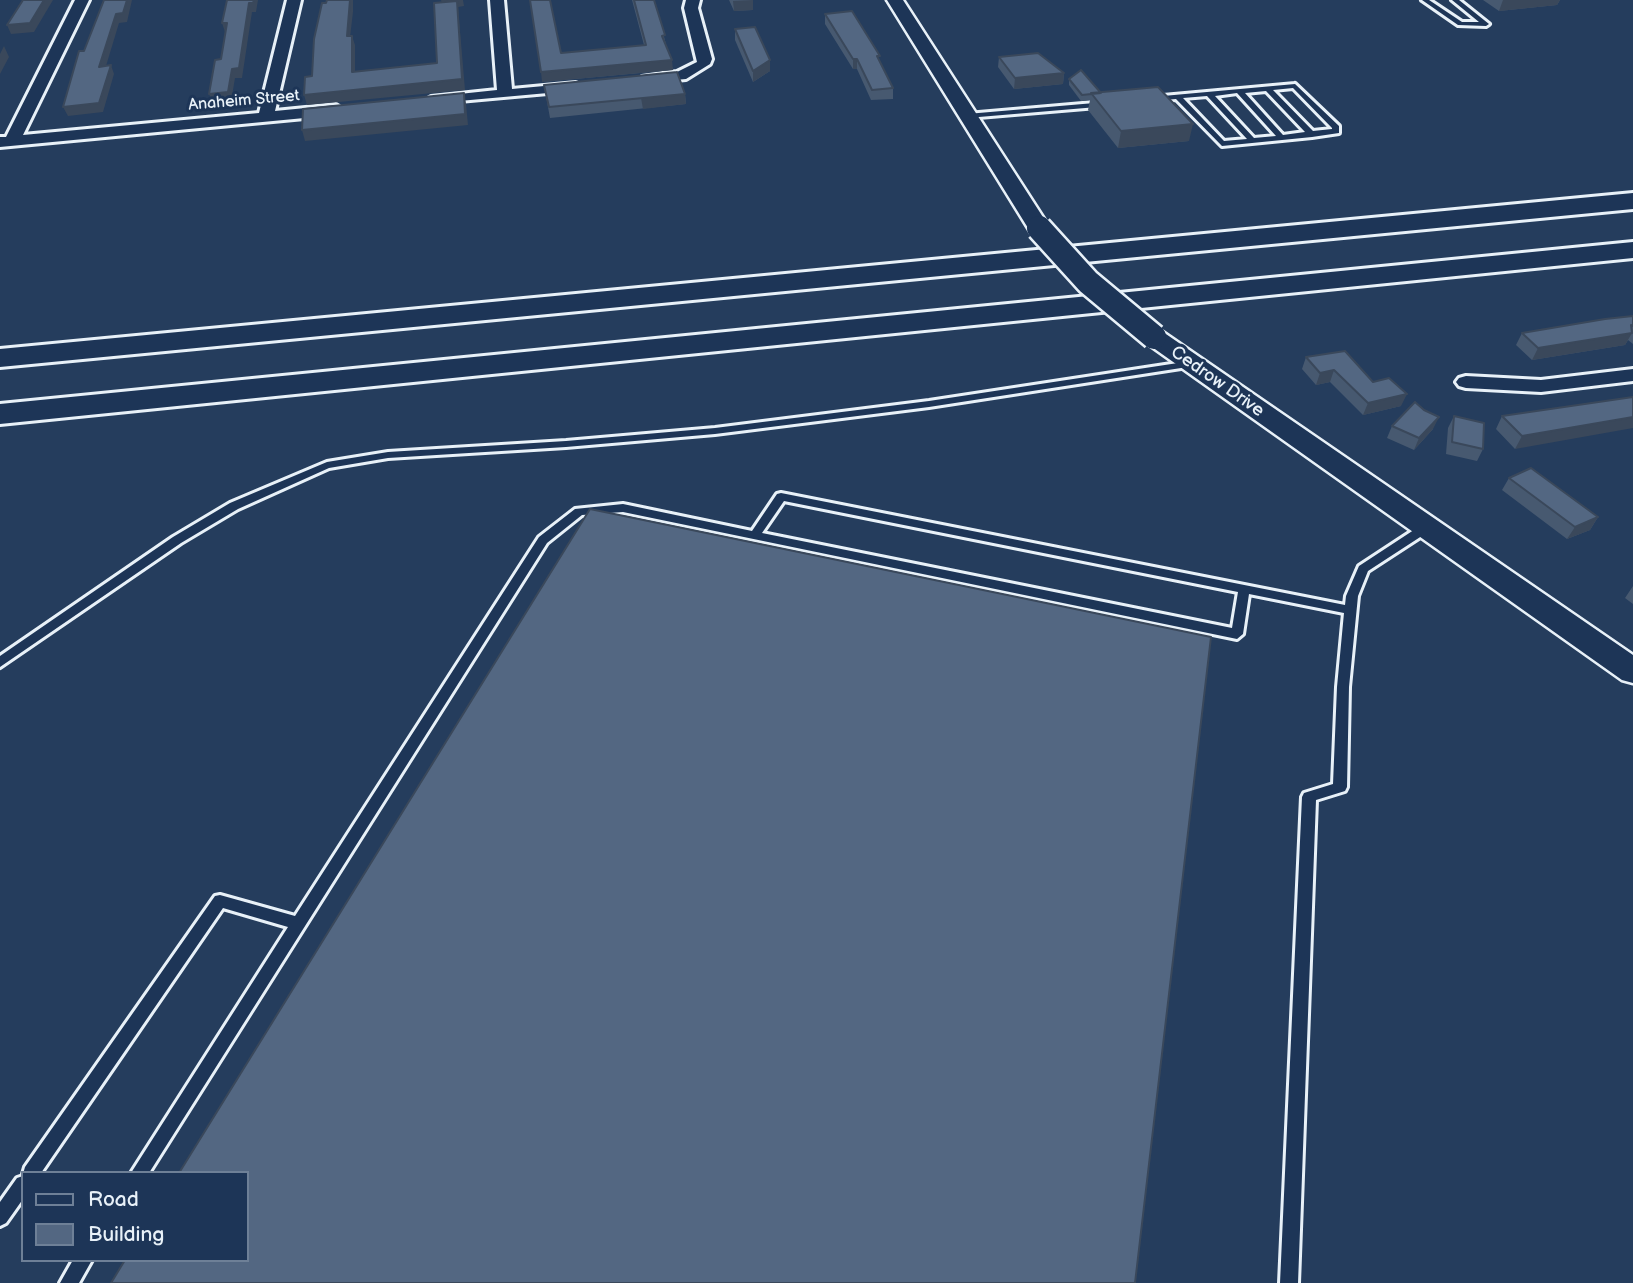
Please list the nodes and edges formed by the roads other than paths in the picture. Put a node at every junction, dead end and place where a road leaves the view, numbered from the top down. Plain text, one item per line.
1 (82, 0) edge
2 (294, 0) edge
3 (497, 0) edge
4 (693, 0) edge
5 (895, 0) edge
6 (1425, 0) edge
7 (1455, 0) edge
8 (630, 82) edge
9 (588, 86) edge
10 (1267, 88) junction
11 (1239, 91) junction
12 (505, 94) junction
13 (1209, 94) junction
14 (1178, 97) junction
15 (1138, 101) edge
16 (412, 103) edge
17 (1112, 103) edge
18 (346, 109) edge
19 (967, 116) junction
20 (266, 117) junction
21 (1312, 135) junction
22 (1282, 138) junction
23 (6, 141) edge
24 (1253, 141) junction
25 (1633, 201) edge
26 (1633, 250) edge
27 (0, 358) edge
28 (1191, 364) junction
29 (1633, 375) edge
30 (1466, 382) dead end
31 (0, 414) edge
32 (1427, 527) junction
33 (755, 535) junction
34 (1244, 590) junction
35 (1350, 610) junction
36 (0, 662) edge
37 (1633, 671) edge
38 (298, 923) junction
39 (32, 1171) edge
40 (140, 1171) edge
41 (21, 1187) edge
42 (0, 1217) edge
43 (82, 1262) edge
44 (69, 1283) edge
45 (1289, 1283) edge

1 - 23 street
2 - 20 street
3 - 12 street
4 - 8 street
5 - 19 street, Cedrow Drive
6 - 7 lane
9 - 12 street
10 - 11 lane
10 - 21 lane
10 - 21 lane
11 - 13 lane
11 - 22 lane
12 - 16 street
13 - 14 lane
13 - 24 lane
14 - 15 lane
14 - 24 lane
17 - 19 lane
18 - 20 street, Anaheim Street
19 - 28 street, Cedrow Drive, bridge
20 - 23 street, Anaheim Street
21 - 22 lane
22 - 24 lane
25 - 27 highway
26 - 31 highway
28 - 32 street, Cedrow Drive
28 - 36 lane
29 - 30 street
32 - 35 lane
32 - 37 street, Cedrow Drive
33 - 34 lane
33 - 34 lane
33 - 38 lane
34 - 35 lane
35 - 45 lane
38 - 39 lane
38 - 40 lane
41 - 42 lane
43 - 44 lane

